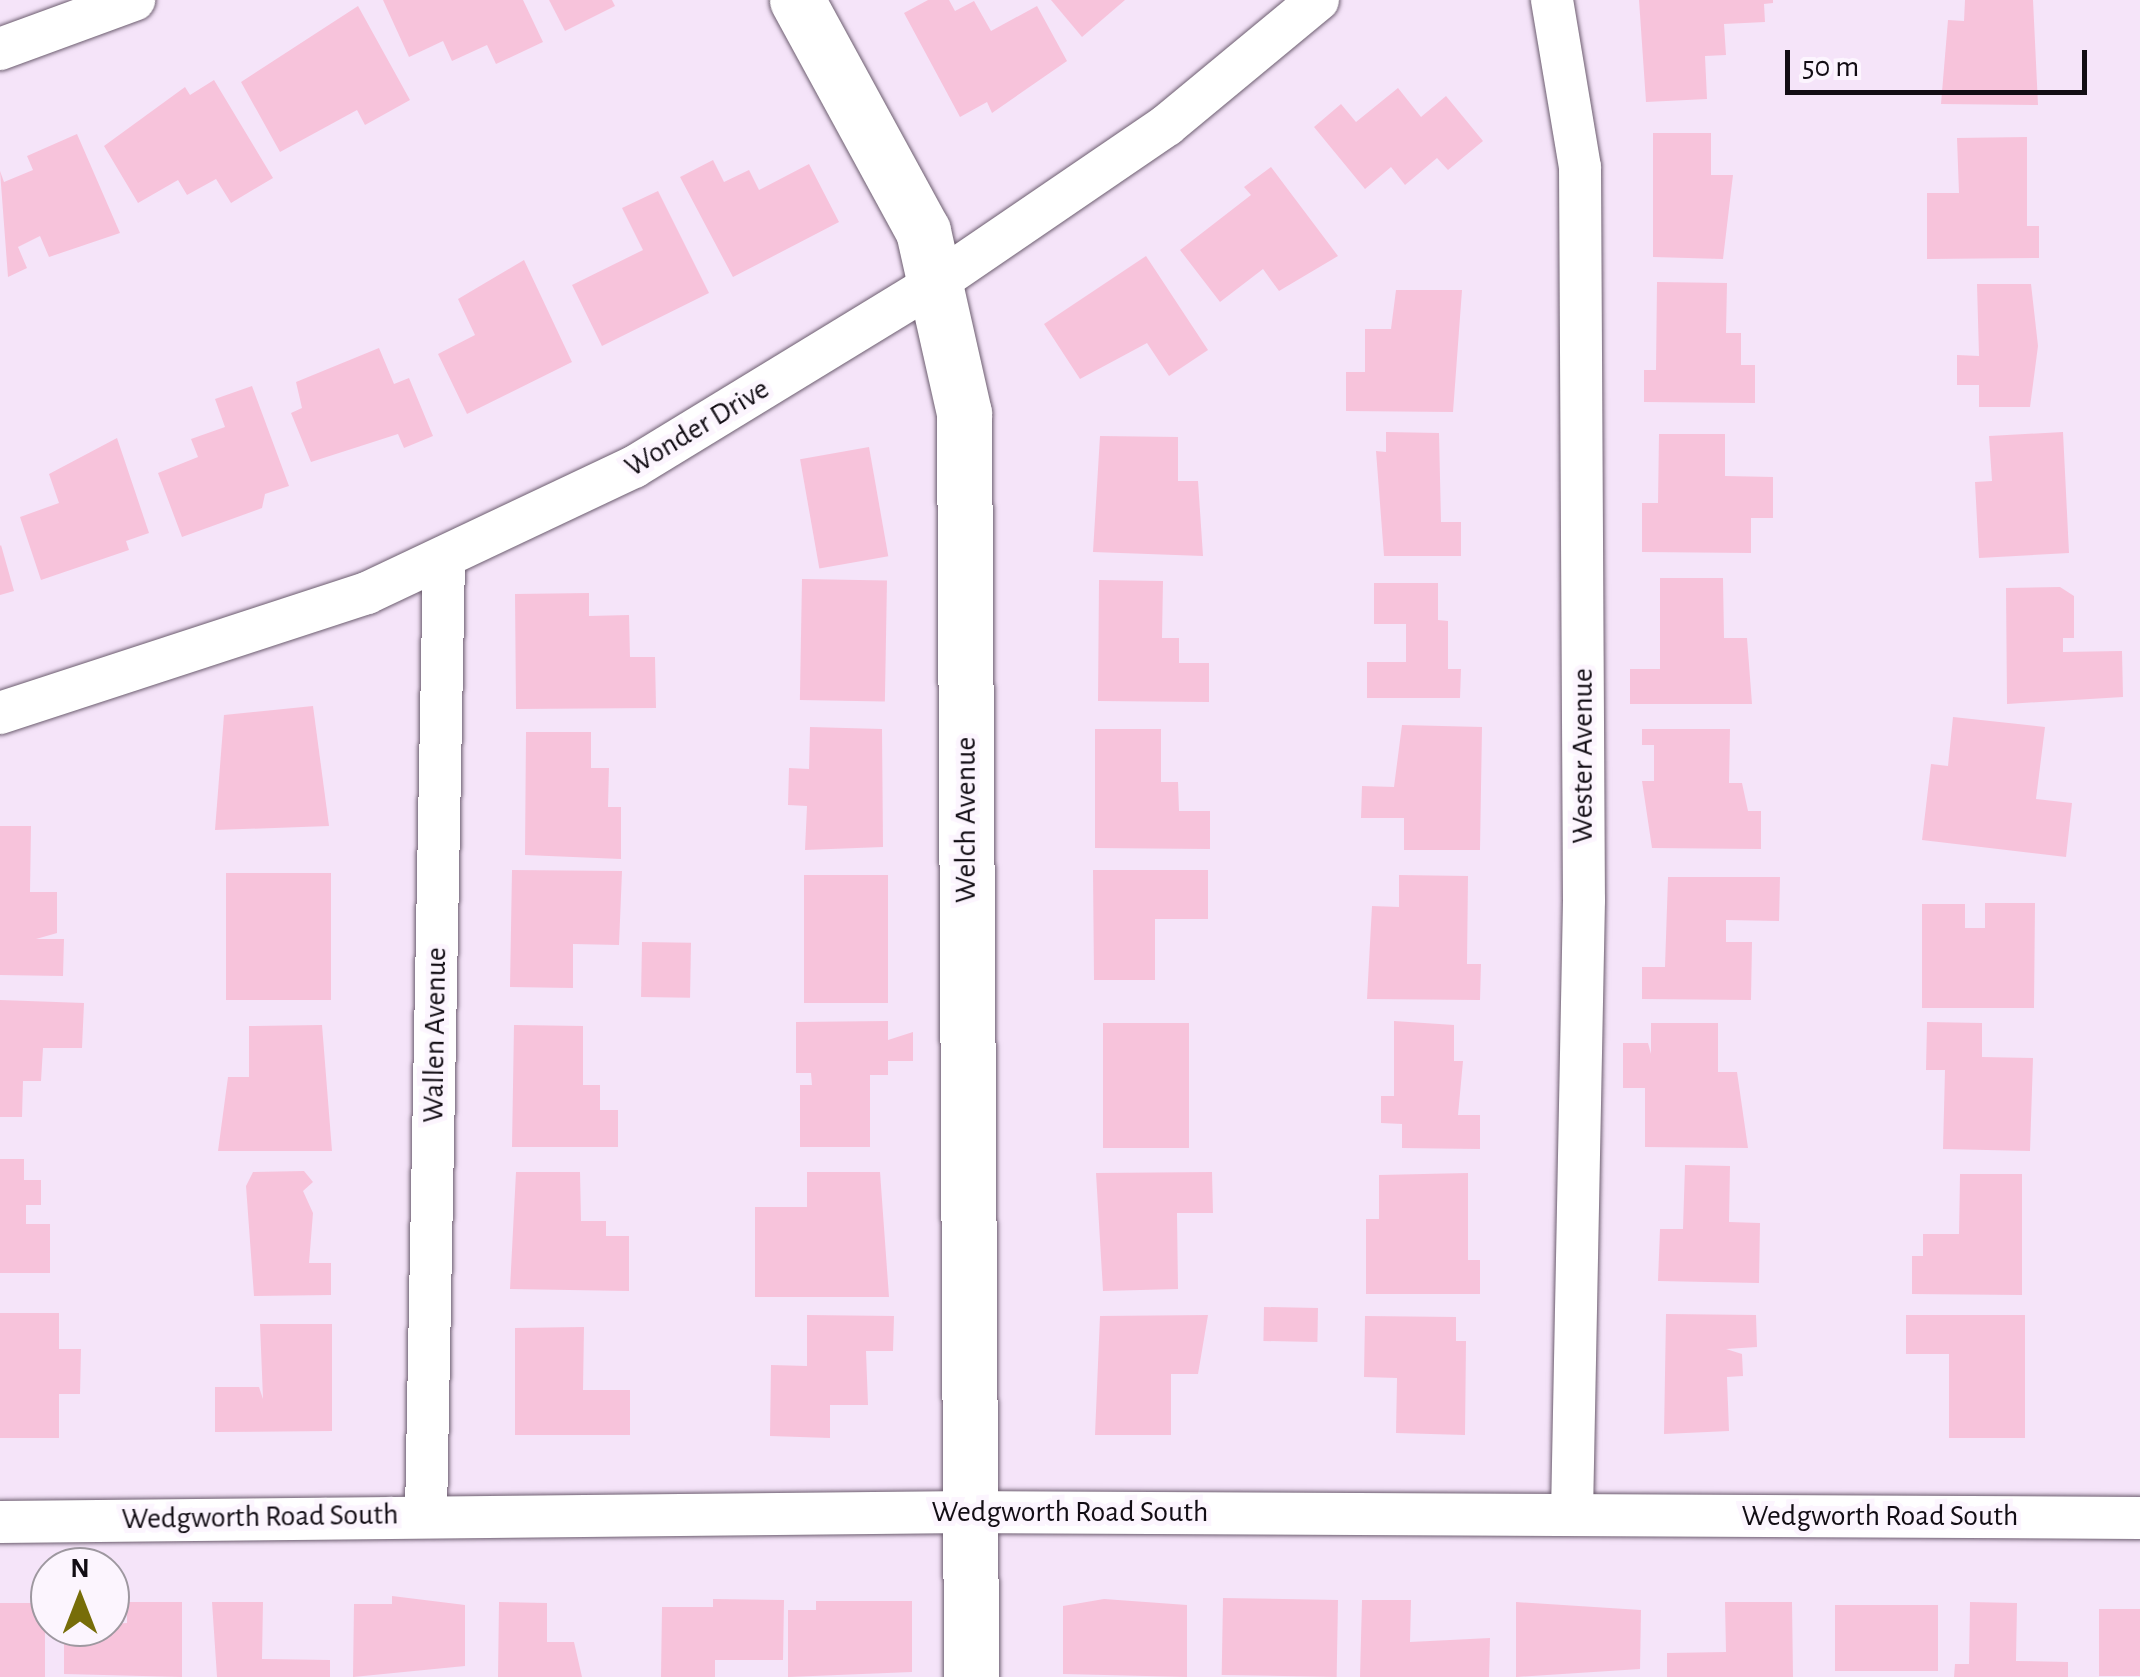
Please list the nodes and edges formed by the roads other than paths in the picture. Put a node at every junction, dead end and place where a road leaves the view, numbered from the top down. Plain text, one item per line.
1 (134, 0) edge
2 (797, 0) edge
3 (1318, 0) edge
4 (1552, 0) edge
5 (0, 49) edge
6 (937, 282) junction
7 (444, 557) junction
8 (0, 713) edge
9 (970, 1512) junction
10 (426, 1514) junction
11 (1572, 1514) junction
12 (2140, 1518) edge
13 (0, 1522) edge
14 (971, 1677) edge

1 - 5 street
2 - 6 street, Welch Avenue
3 - 6 street, Wonder Drive
4 - 11 street, Wester Avenue
6 - 7 street, Wonder Drive
6 - 9 street, Welch Avenue
7 - 8 street, Wonder Drive
7 - 10 street, Wallen Avenue
9 - 10 street, Wedgworth Road South
9 - 11 street, Wedgworth Road South
9 - 14 street, Welch Avenue
10 - 13 street, Wedgworth Road South
11 - 12 street, Wedgworth Road South

